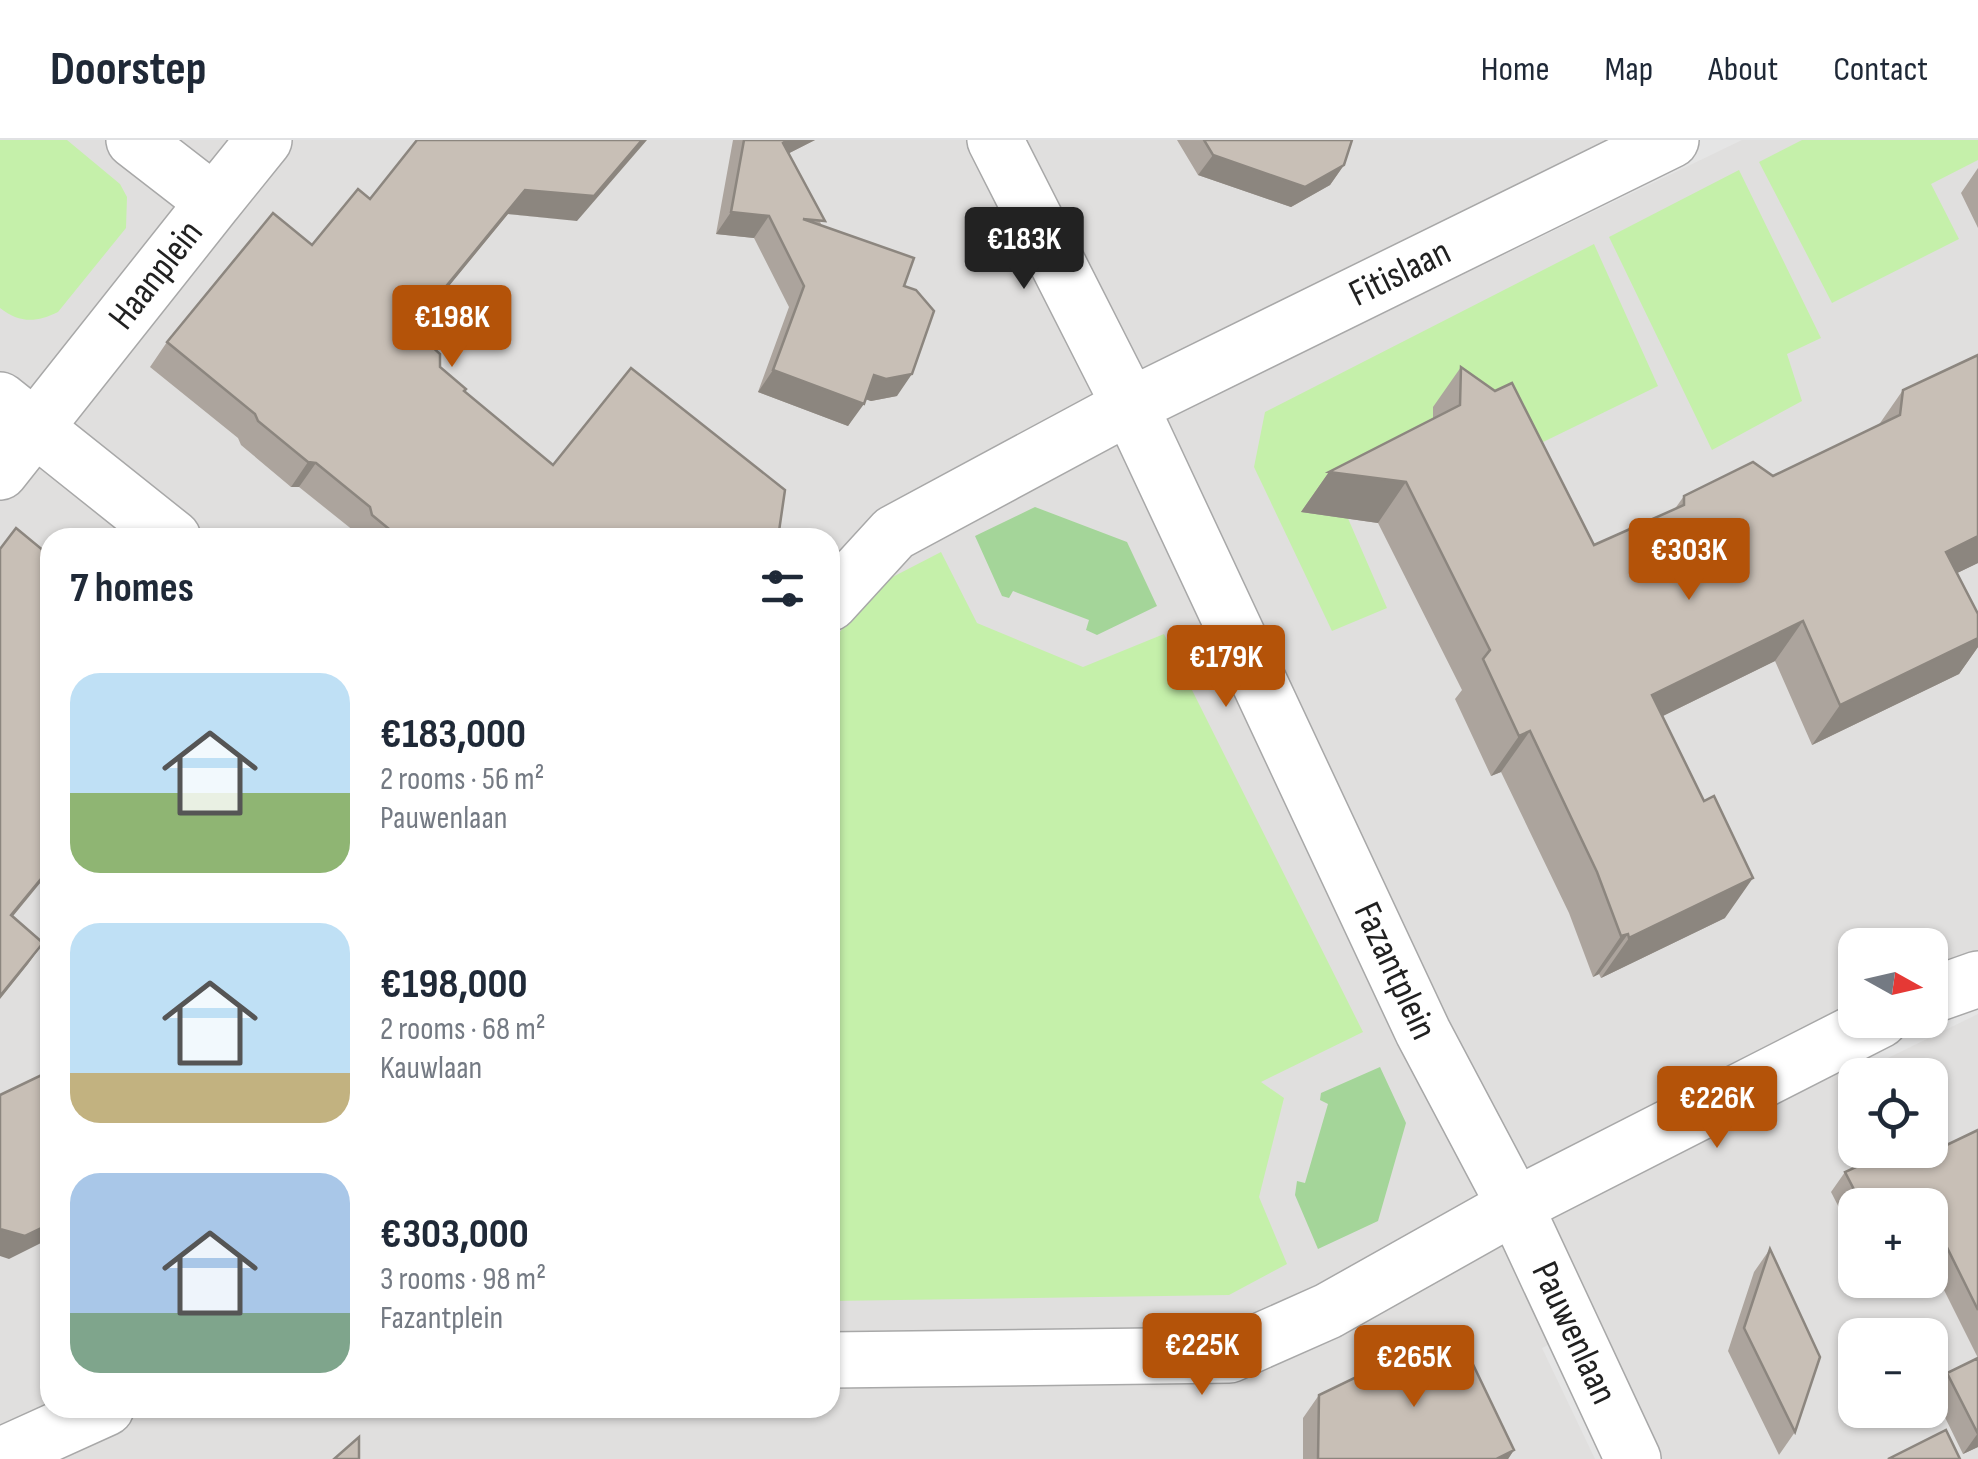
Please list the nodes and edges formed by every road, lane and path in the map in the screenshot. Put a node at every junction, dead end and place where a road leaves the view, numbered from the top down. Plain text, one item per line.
1 (134, 140) edge
2 (264, 140) edge
3 (995, 140) edge
4 (1671, 140) edge
5 (214, 202) junction
6 (1130, 406) junction
7 (18, 414) edge
8 (0, 472) edge
9 (160, 528) edge
10 (840, 592) edge
11 (1978, 979) edge
12 (1948, 990) edge
13 (1845, 1038) edge
14 (1515, 1206) junction
15 (840, 1360) edge
16 (84, 1418) edge
17 (0, 1456) edge
18 (1634, 1459) edge

1 - 5 street, Haanplein
2 - 5 street
3 - 6 street
4 - 6 street, Fitislaan
5 - 7 street, Haanplein
6 - 10 street
6 - 14 street, Fazantplein
7 - 8 street, Haanplein
7 - 9 street
11 - 12 street
13 - 14 street
14 - 15 street
14 - 18 street, Pauwenlaan
16 - 17 street

